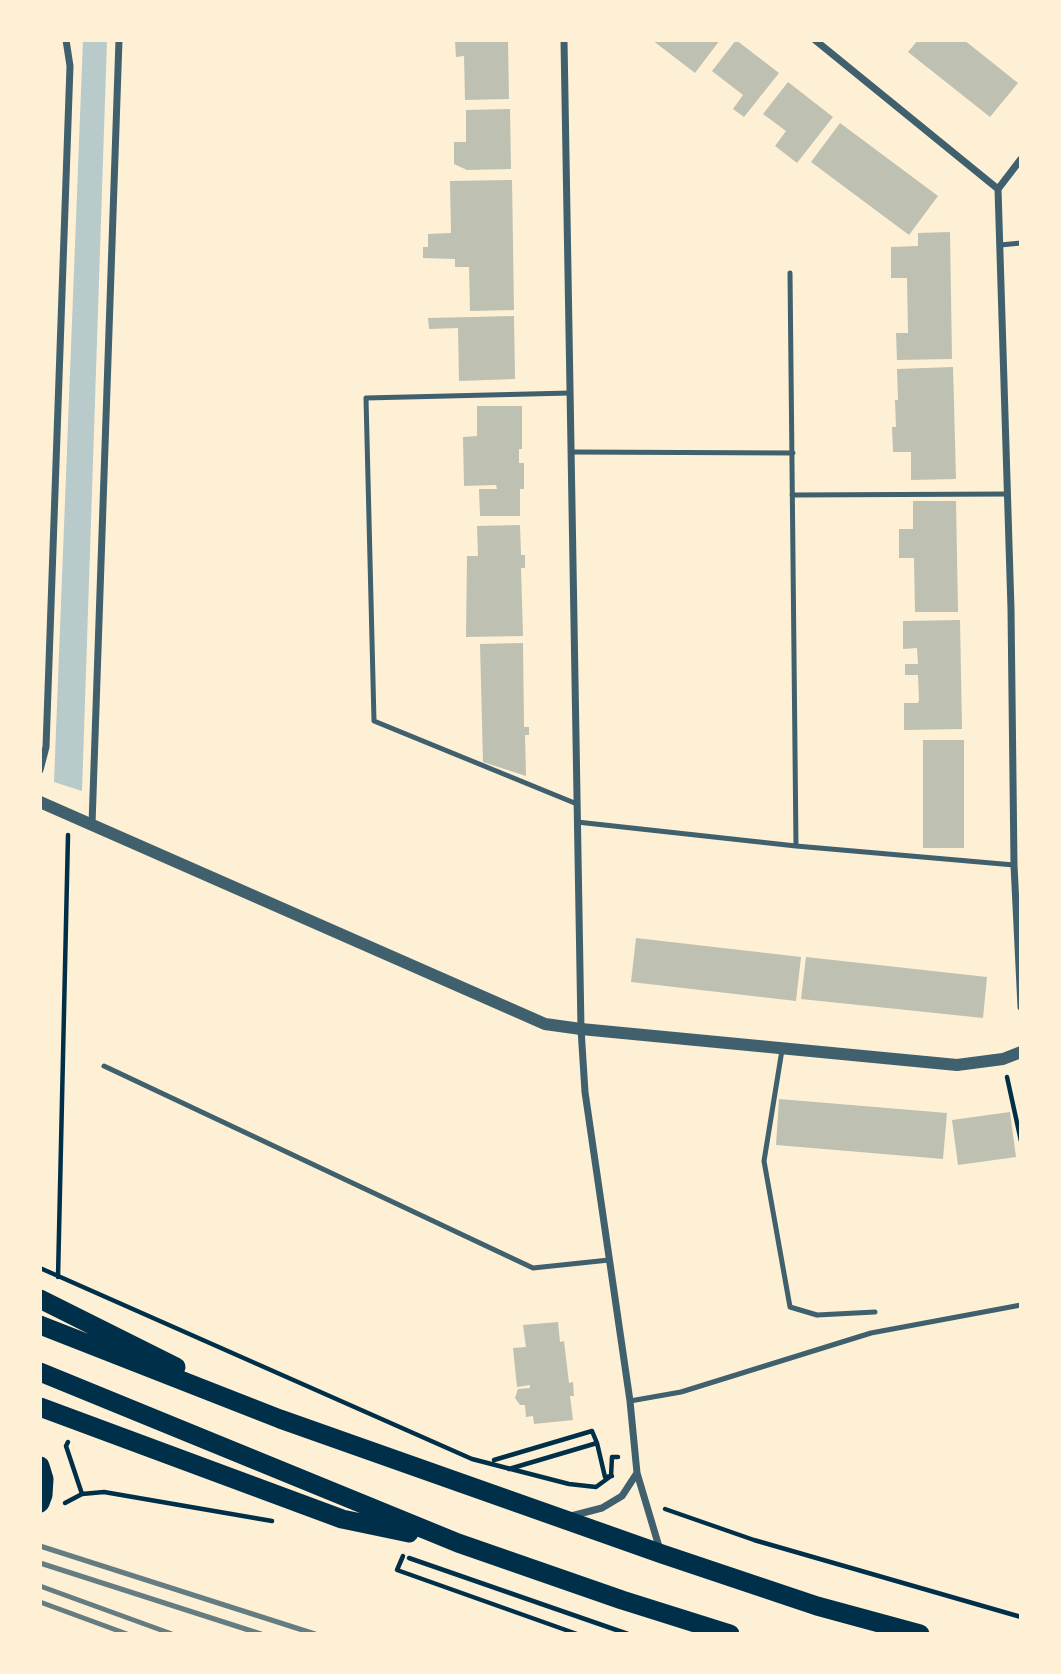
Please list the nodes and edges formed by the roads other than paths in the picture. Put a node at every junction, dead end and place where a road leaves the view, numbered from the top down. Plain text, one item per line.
1 (66, 40) edge
2 (119, 40) edge
3 (564, 40) edge
4 (814, 40) edge
5 (1021, 159) edge
6 (998, 189) junction
7 (1021, 243) edge
8 (1000, 245) junction
9 (790, 273) dead end
10 (570, 393) junction
11 (571, 452) junction
12 (793, 453) junction
13 (1008, 494) junction
14 (792, 495) junction
15 (1021, 608) edge
16 (1011, 609) junction
17 (40, 770) edge
18 (40, 802) edge
19 (577, 804) junction
20 (577, 822) junction
21 (92, 824) junction
22 (796, 846) junction
23 (1014, 865) junction
24 (1021, 1007) edge
25 (580, 1030) junction
26 (782, 1047) junction
27 (1021, 1052) edge
28 (104, 1066) dead end
29 (609, 1260) junction
30 (40, 1299) edge
31 (1021, 1305) edge
32 (875, 1311) dead end
33 (40, 1325) edge
34 (40, 1372) edge
35 (630, 1401) junction
36 (40, 1407) edge
37 (280, 1419) junction
38 (40, 1466) edge
39 (637, 1473) junction
40 (49, 1505) edge
41 (562, 1519) junction
42 (458, 1543) junction
43 (662, 1554) junction
44 (730, 1634) edge
45 (920, 1634) edge

1 - 17 street
2 - 21 street
3 - 10 street
4 - 6 street
5 - 6 street
6 - 8 street
7 - 8 lane
8 - 13 street
9 - 12 lane
10 - 11 street
10 - 19 lane
11 - 12 lane
11 - 19 street
12 - 14 lane
13 - 14 lane
13 - 16 street
14 - 22 lane
15 - 16 lane
16 - 23 street
18 - 21 street
19 - 20 street
20 - 22 lane
20 - 25 street
21 - 25 street
22 - 23 lane
23 - 24 street
25 - 26 street
25 - 29 street
26 - 27 street
26 - 32 lane
28 - 29 lane
29 - 35 street
30 - 37 highway
31 - 35 lane
33 - 37 highway
34 - 42 highway
35 - 39 street
36 - 42 highway
37 - 41 highway
38 - 40 highway
39 - 41 street
39 - 43 street
41 - 43 highway
42 - 44 highway
43 - 45 highway

